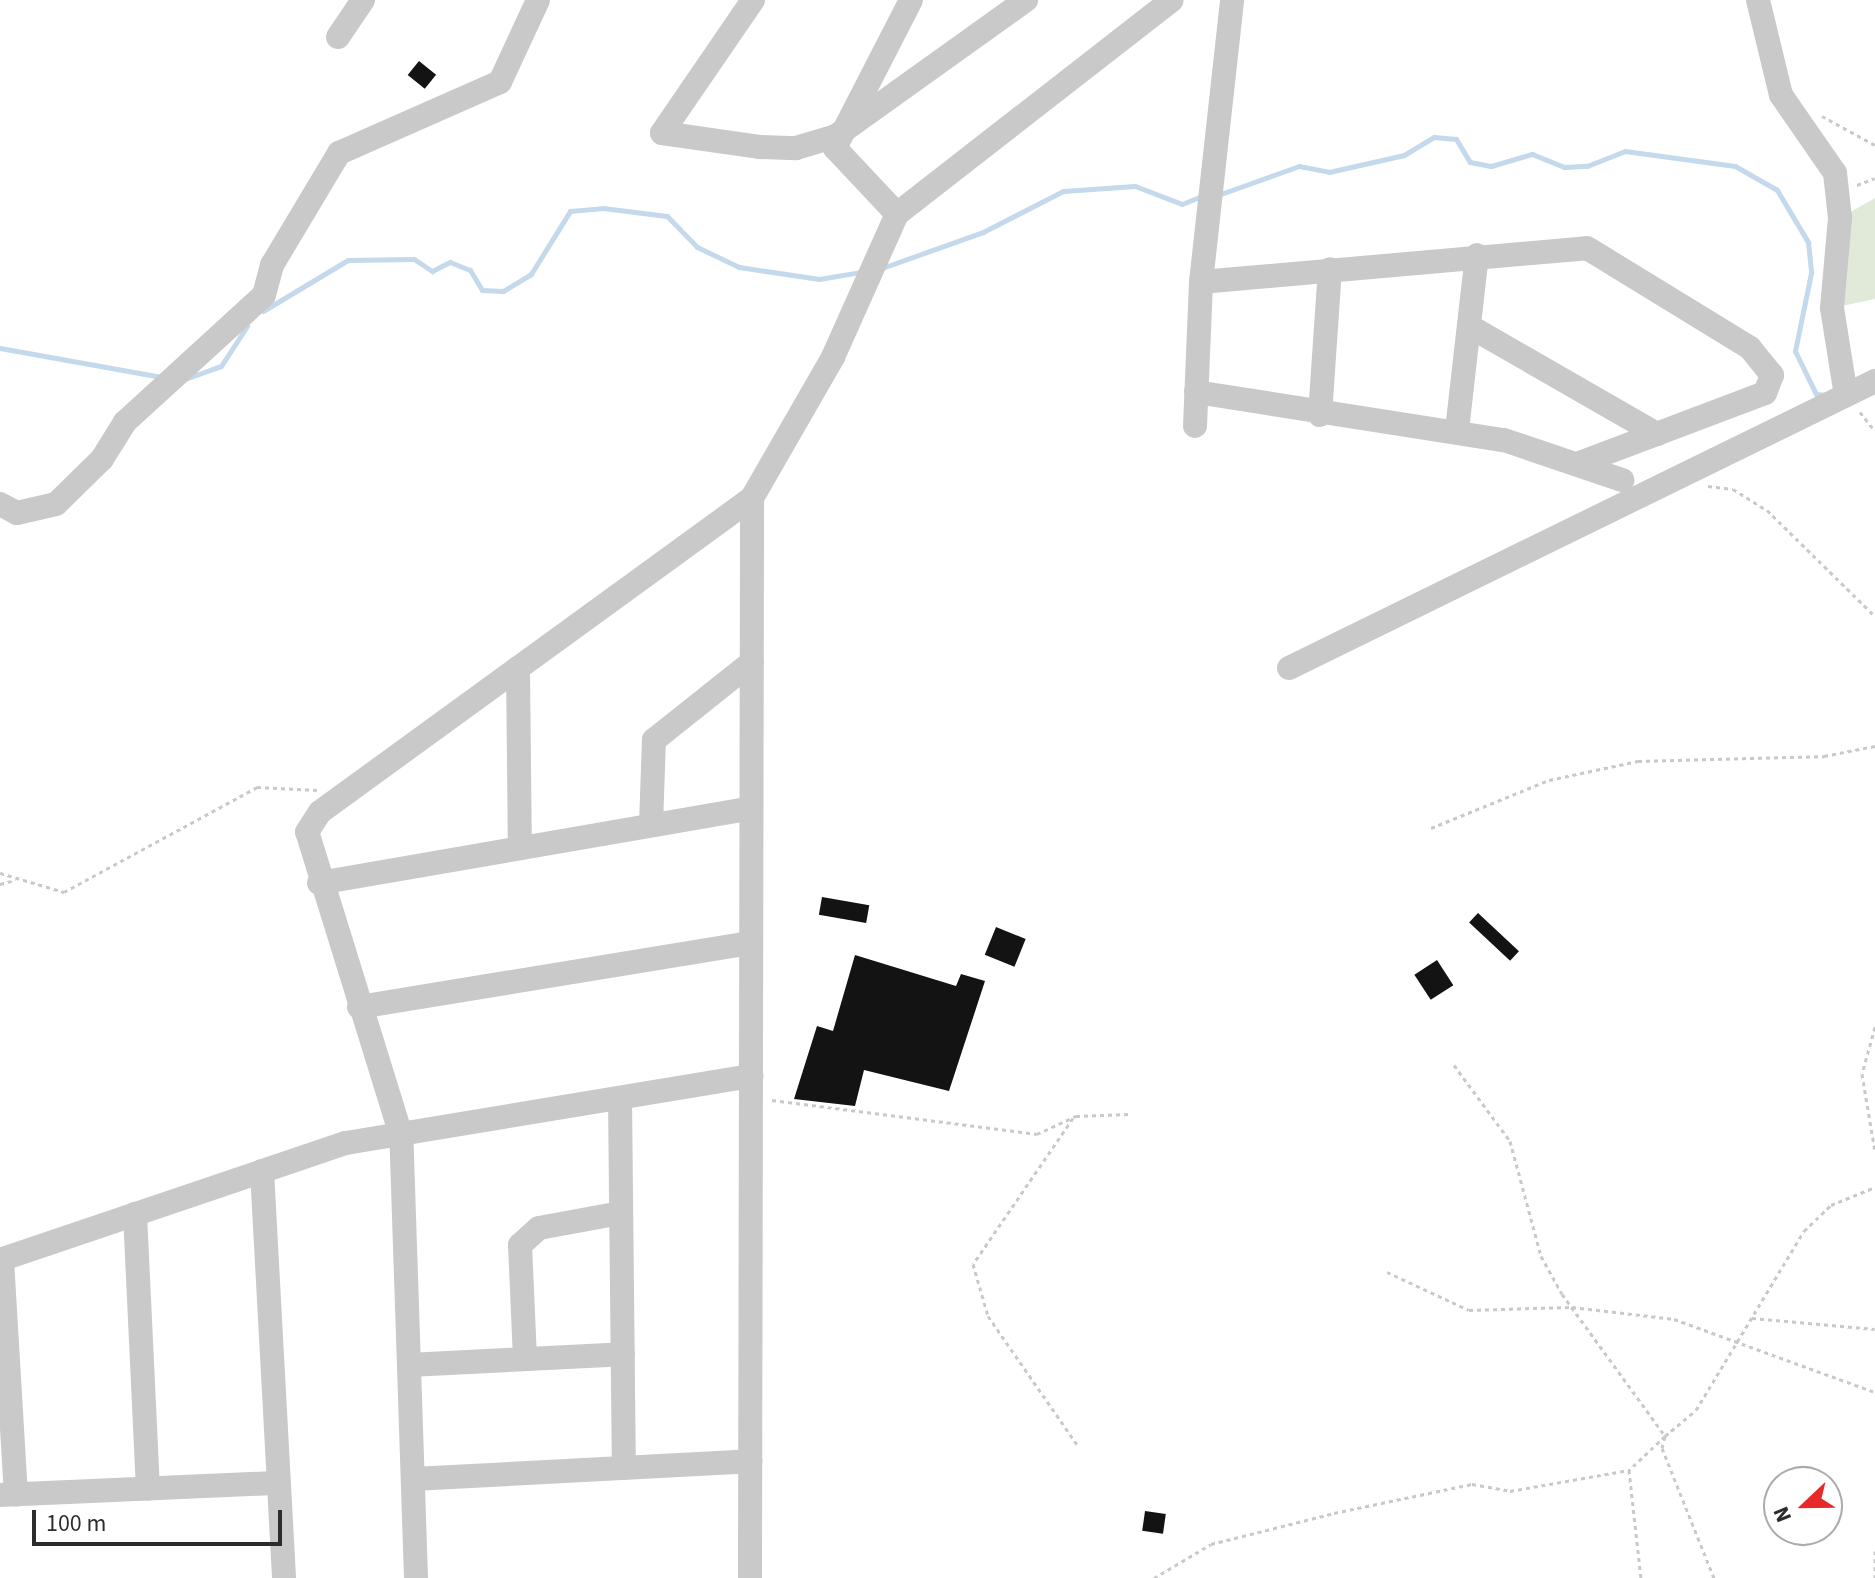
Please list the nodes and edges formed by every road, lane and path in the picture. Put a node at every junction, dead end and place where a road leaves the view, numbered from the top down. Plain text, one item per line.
1 (363, 0) edge
2 (538, 0) edge
3 (753, 0) edge
4 (911, 0) edge
5 (1026, 0) edge
6 (1172, 0) edge
7 (1232, 0) edge
8 (1758, 0) edge
9 (338, 37) dead end
10 (1812, 112) dead end
11 (836, 136) junction
12 (1875, 145) edge
13 (897, 214) junction
14 (1477, 255) junction
15 (1330, 269) junction
16 (1201, 282) junction
17 (1469, 326) junction
18 (1875, 381) edge
19 (1196, 392) junction
20 (1846, 395) junction
21 (1320, 415) junction
22 (1195, 426) dead end
23 (1457, 430) junction
24 (1875, 431) edge
25 (1657, 434) junction
26 (1580, 463) junction
27 (1622, 480) dead end
28 (1672, 482) junction
29 (752, 498) junction
30 (0, 504) edge
31 (1875, 616) edge
32 (752, 662) junction
33 (518, 668) junction
34 (1289, 668) dead end
35 (1875, 746) edge
36 (344, 794) junction
37 (751, 808) junction
38 (651, 825) junction
39 (1431, 828) dead end
40 (520, 848) junction
41 (0, 873) edge
42 (15, 880) junction
43 (319, 883) junction
44 (0, 884) edge
45 (751, 943) junction
46 (359, 1007) junction
47 (1875, 1027) edge
48 (1454, 1065) dead end
49 (751, 1083) junction
50 (620, 1098) junction
51 (1129, 1114) dead end
52 (1073, 1118) junction
53 (401, 1135) junction
54 (1875, 1152) edge
55 (262, 1171) junction
56 (1875, 1187) edge
57 (621, 1213) junction
58 (135, 1214) junction
59 (1, 1260) edge
60 (1387, 1272) dead end
61 (1572, 1307) junction
62 (1752, 1318) junction
63 (1875, 1329) edge
64 (1737, 1342) junction
65 (623, 1354) junction
66 (525, 1359) junction
67 (409, 1365) junction
68 (1875, 1392) edge
69 (1665, 1436) junction
70 (1078, 1446) dead end
71 (751, 1461) junction
72 (624, 1468) junction
73 (1629, 1470) junction
74 (413, 1479) junction
75 (279, 1483) junction
76 (148, 1489) junction
77 (8, 1495) edge
78 (1875, 1551) edge
79 (284, 1578) edge
80 (416, 1578) edge
81 (750, 1578) edge
82 (1154, 1578) edge
83 (1641, 1578) edge
84 (1714, 1578) edge
85 (1875, 1578) edge

1 - 9 street
2 - 30 street
3 - 11 street
4 - 11 street
5 - 11 street
6 - 13 street
7 - 16 street
8 - 20 street
10 - 12 path
11 - 13 street
13 - 29 street
14 - 15 street
14 - 17 street
14 - 25 street
15 - 16 street
15 - 21 street
16 - 19 street
17 - 23 street
17 - 25 street
18 - 20 street
19 - 21 street
19 - 22 street
20 - 24 path
20 - 28 street
21 - 23 street
23 - 26 street
25 - 26 street
26 - 27 street
28 - 31 path
28 - 34 street
29 - 32 street
29 - 33 street
32 - 37 street
32 - 38 street
33 - 36 street
33 - 40 street
35 - 39 path
36 - 42 path
36 - 43 street
37 - 38 street
37 - 45 street
38 - 40 street
40 - 43 street
41 - 42 path
42 - 44 path
43 - 46 street
45 - 46 street
45 - 49 street
46 - 53 street
47 - 54 path
48 - 61 path
49 - 50 street
49 - 52 path
49 - 71 street
50 - 53 street
50 - 57 street
51 - 52 path
52 - 70 path
53 - 55 street
53 - 67 street
55 - 58 street
55 - 75 street
56 - 62 path
57 - 65 street
57 - 66 street
58 - 59 street
58 - 76 street
59 - 77 street
60 - 61 path
61 - 64 path
61 - 69 path
62 - 63 path
62 - 64 path
64 - 68 path
64 - 69 path
65 - 66 street
65 - 72 street
66 - 67 street
67 - 74 street
69 - 73 path
69 - 84 path
71 - 72 street
71 - 81 street
72 - 74 street
73 - 82 path
73 - 83 path
74 - 80 street
75 - 76 street
75 - 79 street
76 - 77 street
78 - 85 path

